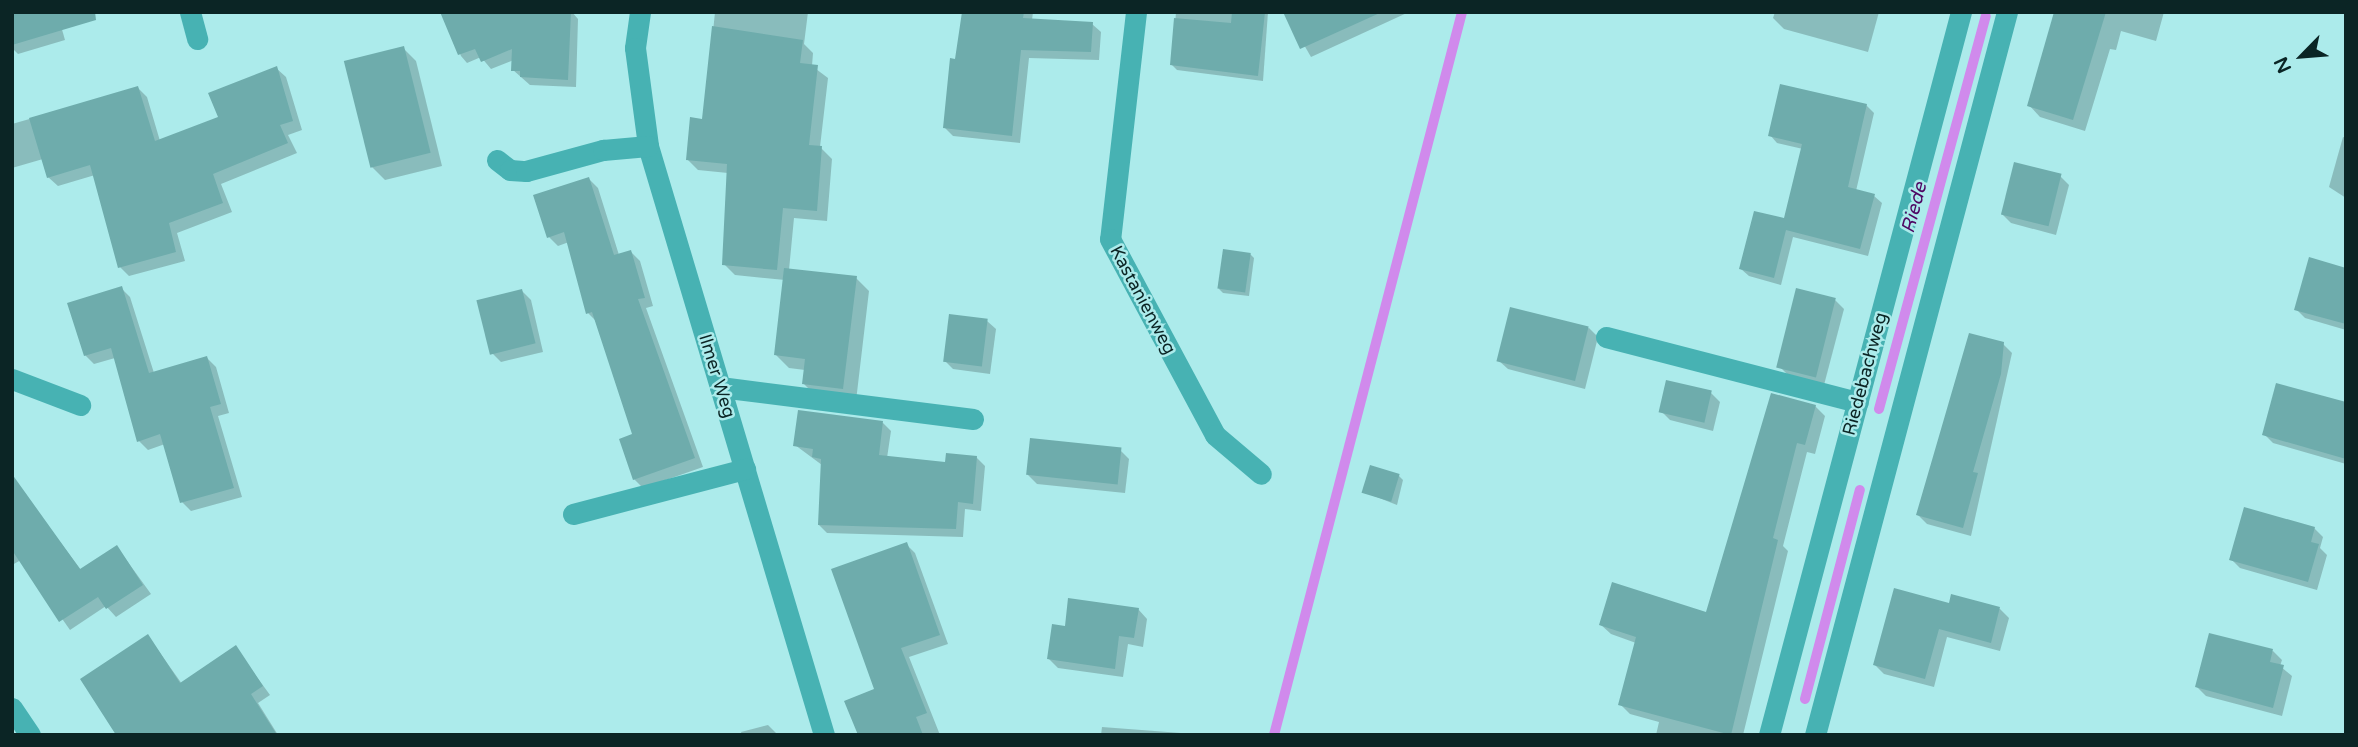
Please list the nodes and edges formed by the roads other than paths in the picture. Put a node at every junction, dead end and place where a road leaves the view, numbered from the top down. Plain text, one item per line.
1 (190, 12) edge
2 (640, 12) edge
3 (1136, 12) edge
4 (1961, 12) edge
5 (2007, 12) edge
6 (197, 39) dead end
7 (648, 146) junction
8 (497, 160) dead end
9 (1606, 337) dead end
10 (12, 379) edge
11 (720, 387) junction
12 (1858, 402) junction
13 (80, 405) dead end
14 (973, 419) dead end
15 (745, 469) junction
16 (1261, 474) dead end
17 (573, 514) dead end
18 (12, 708) edge
19 (30, 735) edge
20 (824, 735) edge
21 (1769, 735) edge
22 (1815, 735) edge

1 - 6 street
2 - 7 street, Ilmer Weg
3 - 16 street, Kastanienweg
4 - 12 street, Riedebachweg
5 - 22 street
7 - 8 street
7 - 11 street, Ilmer Weg
9 - 12 street
10 - 13 street
11 - 14 street
11 - 15 street, Ilmer Weg
12 - 21 street, Riedebachweg
15 - 17 street
15 - 20 street, Ilmer Weg
18 - 19 street

